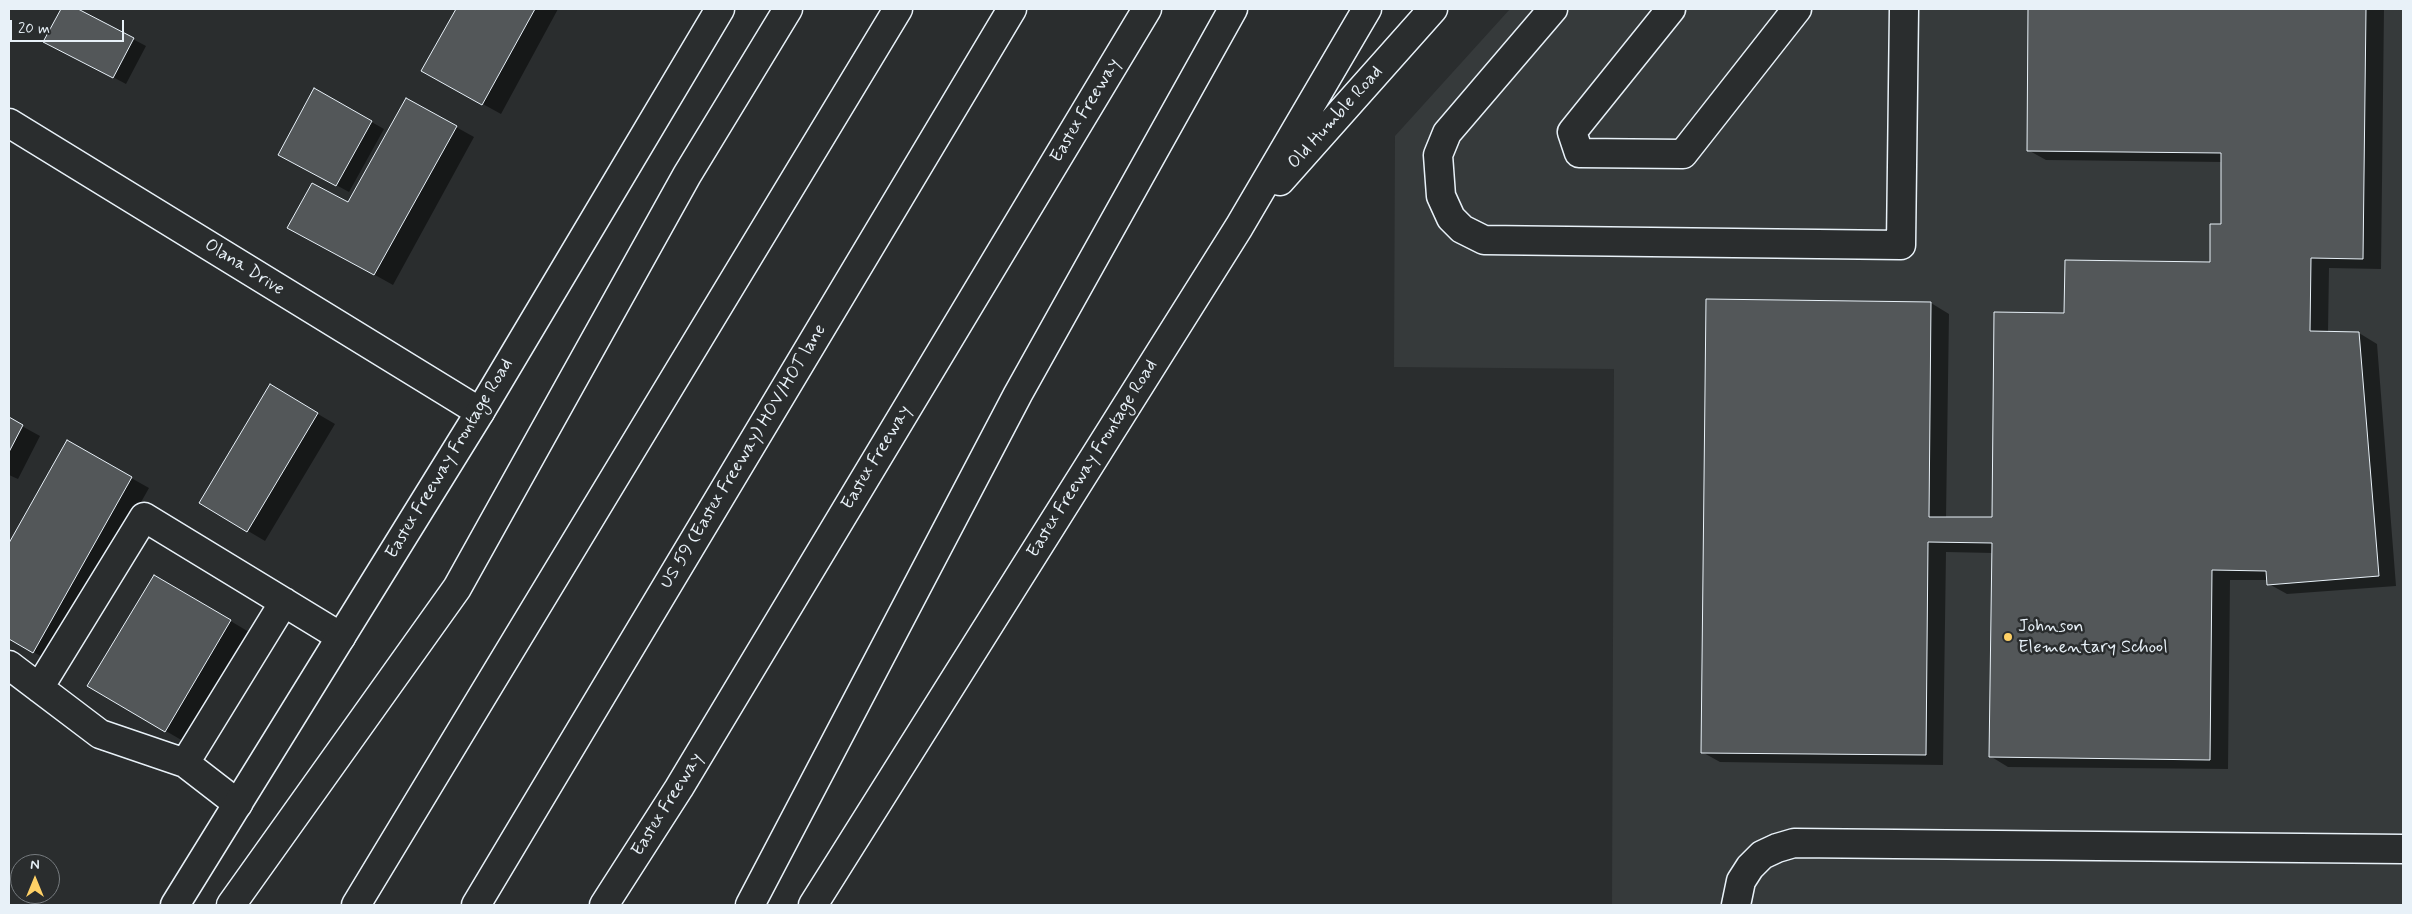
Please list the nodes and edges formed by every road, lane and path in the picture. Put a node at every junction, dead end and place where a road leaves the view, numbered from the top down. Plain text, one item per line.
1 (720, 9) edge
2 (788, 9) edge
3 (898, 9) edge
4 (1012, 9) edge
5 (1147, 9) edge
6 (1233, 9) edge
7 (1367, 9) edge
8 (1433, 9) edge
9 (1553, 9) edge
10 (1672, 9) edge
11 (1797, 9) edge
12 (1904, 9) edge
13 (9, 123) edge
14 (1239, 227) junction
15 (480, 412) junction
16 (284, 602) junction
17 (341, 638) junction
18 (9, 665) edge
19 (39, 688) junction
20 (185, 763) junction
21 (238, 804) junction
22 (2403, 849) edge
23 (175, 905) edge
24 (231, 905) edge
25 (356, 905) edge
26 (476, 905) edge
27 (604, 905) edge
28 (750, 905) edge
29 (813, 905) edge
30 (1736, 905) edge

1 - 15 main road, Eastex Freeway Frontage Road
2 - 24 main road
3 - 25 main road
4 - 26 main road, US 59 (Eastex Freeway) HOV/HOT lane
5 - 27 main road, Eastex Freeway
6 - 28 main road
7 - 14 main road, Eastex Freeway Frontage Road
8 - 14 main road, Old Humble Road
9 - 12 main road
10 - 11 main road
13 - 15 main road, Olana Drive
14 - 29 main road, Eastex Freeway Frontage Road
15 - 17 main road, Eastex Freeway Frontage Road
16 - 17 main road
16 - 19 main road
16 - 20 main road
17 - 21 main road, Eastex Freeway Frontage Road
18 - 19 main road
19 - 20 main road
20 - 21 main road
21 - 23 main road, Eastex Freeway Frontage Road
22 - 30 main road

